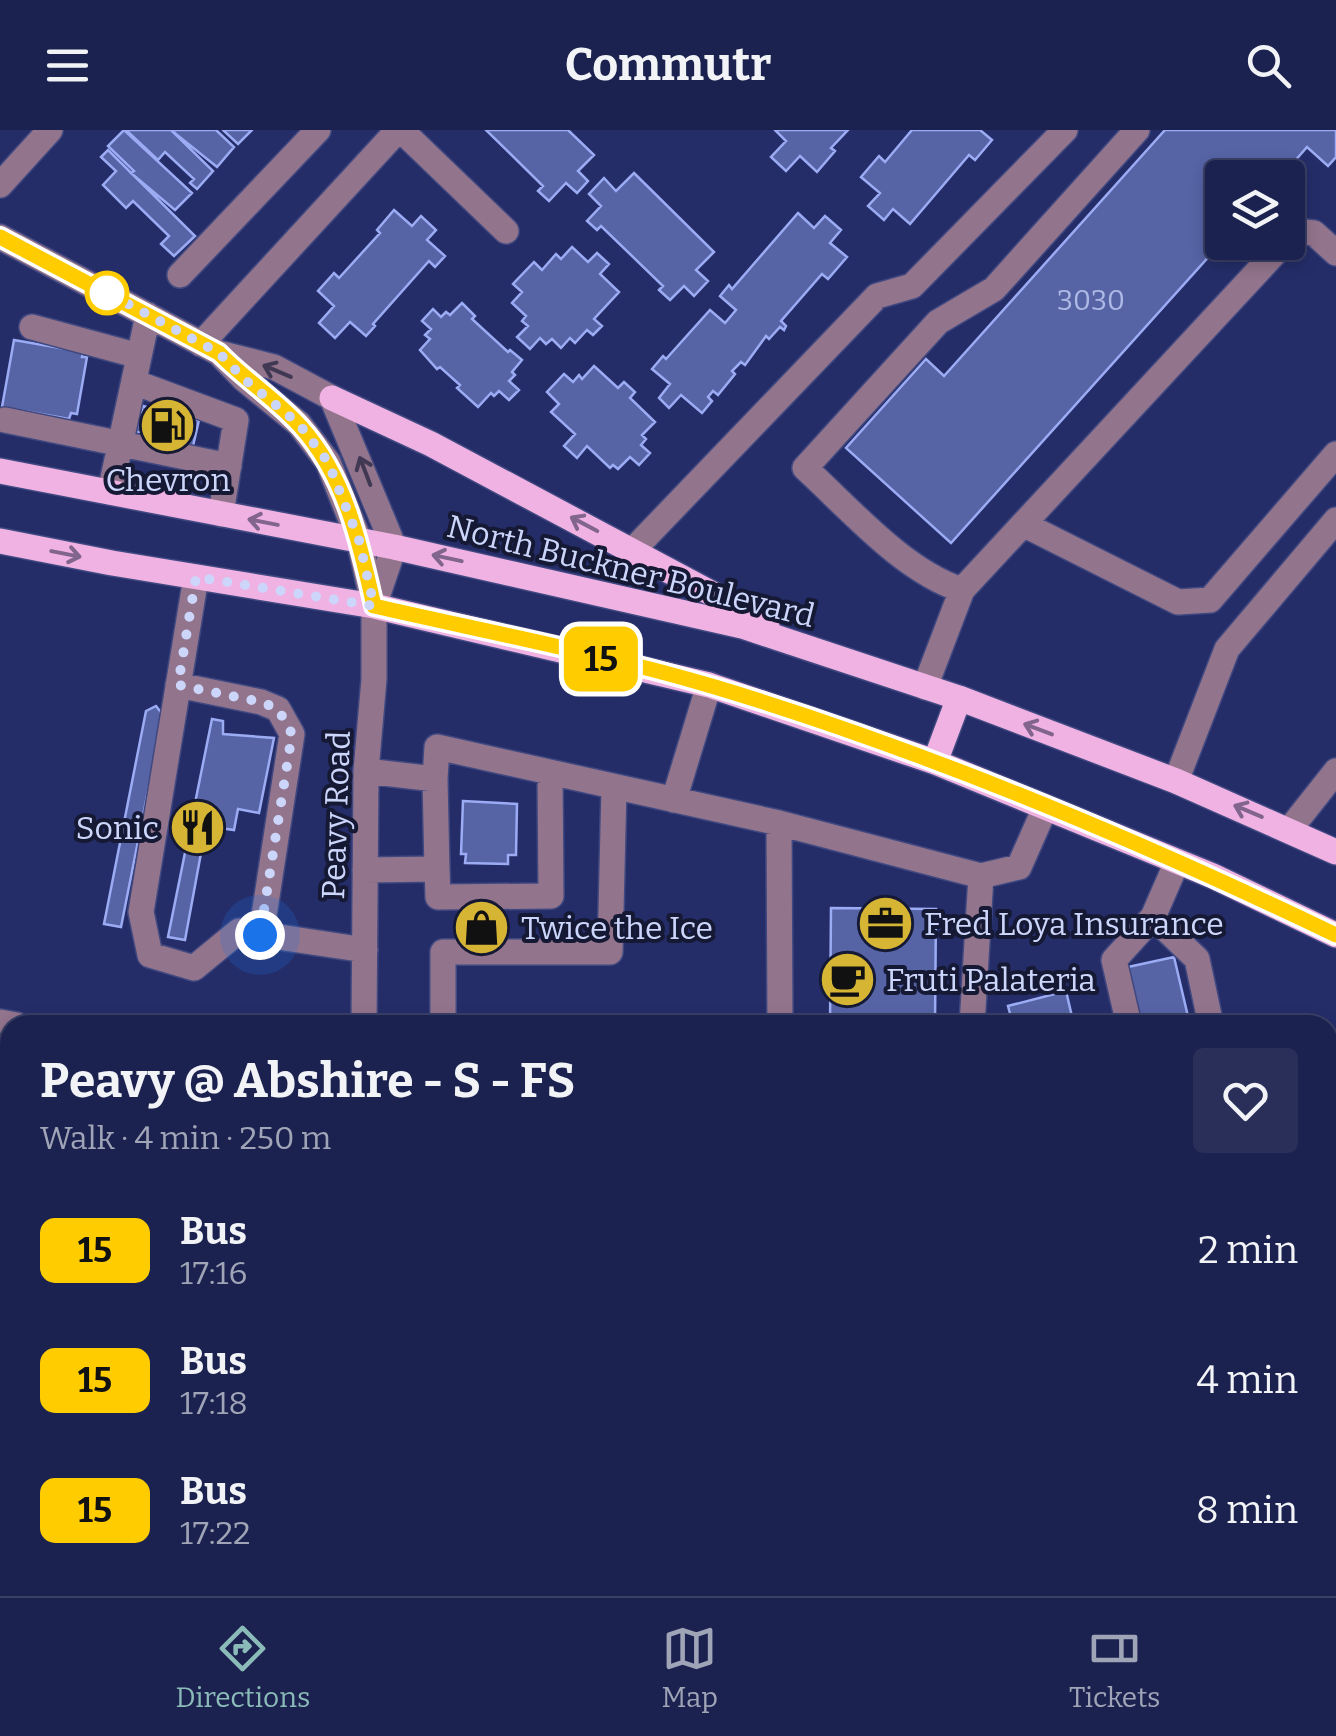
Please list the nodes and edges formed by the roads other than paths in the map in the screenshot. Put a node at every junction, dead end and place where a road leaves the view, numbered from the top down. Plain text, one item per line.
1 (50, 130) edge
2 (318, 130) edge
3 (400, 130) edge
4 (1137, 130) edge
5 (1052, 134) edge
6 (0, 185) edge
7 (506, 231) dead end
8 (1305, 232) edge
9 (0, 237) edge
10 (1332, 241) edge
11 (1269, 260) edge
12 (180, 275) dead end
13 (148, 315) junction
14 (32, 327) dead end
15 (210, 348) junction
16 (139, 356) junction
17 (244, 379) junction
18 (134, 382) junction
19 (332, 398) junction
20 (5, 420) dead end
21 (236, 420) junction
22 (120, 444) junction
23 (1336, 454) edge
24 (229, 466) junction
25 (0, 471) edge
26 (110, 492) junction
27 (221, 514) junction
28 (1336, 520) edge
29 (1025, 525) junction
30 (359, 540) junction
31 (0, 541) edge
32 (394, 547) junction
33 (633, 550) junction
34 (196, 577) junction
35 (962, 590) junction
36 (374, 606) junction
37 (824, 654) junction
38 (178, 685) junction
39 (709, 686) junction
40 (924, 687) junction
41 (959, 698) junction
42 (935, 762) junction
43 (1336, 770) edge
44 (366, 771) junction
45 (550, 772) junction
46 (435, 779) junction
47 (1176, 781) junction
48 (614, 787) junction
49 (674, 800) junction
50 (1045, 808) junction
51 (780, 823) junction
52 (1290, 829) junction
53 (1336, 852) edge
54 (1177, 862) junction
55 (437, 869) junction
56 (365, 870) junction
57 (980, 876) junction
58 (1153, 917) junction
59 (260, 935) junction
60 (1336, 935) edge
61 (365, 950) junction
62 (364, 1015) edge
63 (443, 1015) edge
64 (780, 1015) edge
65 (973, 1015) edge
66 (1127, 1015) edge
67 (1208, 1015) edge

1 - 6 street
2 - 12 street
3 - 7 street
3 - 15 street
4 - 35 street
5 - 33 street
8 - 10 street
9 - 13 street, Peavy Road
11 - 29 street
13 - 15 street, Peavy Road
13 - 16 street
14 - 16 street
15 - 17 street, Peavy Road
19 -> 15 street, Peavy Road
16 - 18 street
17 - 21 street
17 - 30 street, Peavy Road
18 - 21 street
18 - 22 street
32 -> 19 street
33 -> 19 main road
20 - 22 street
21 - 24 street
22 - 24 street
22 - 26 street
23 - 29 street
24 - 27 street
25 - 26 main road, North Buckner Boulevard
26 - 27 main road, North Buckner Boulevard
30 -> 27 main road, North Buckner Boulevard
28 - 47 street
29 - 35 street
30 - 32 main road, North Buckner Boulevard
30 - 36 street, Peavy Road
31 -> 34 main road
32 - 36 street, Peavy Road
37 -> 32 main road, North Buckner Boulevard
33 - 37 main road
34 - 36 main road
34 - 38 street
35 - 40 street
36 - 39 main road
36 - 44 street, Peavy Road
37 - 40 main road, North Buckner Boulevard
38 - 59 street
38 - 59 street
39 - 42 main road
39 - 49 street
40 - 41 main road, North Buckner Boulevard
41 - 42 main road
47 -> 41 main road, North Buckner Boulevard
42 - 50 main road
43 - 52 street
44 - 46 street
44 - 56 street, Peavy Road
45 - 46 street
45 - 48 street
45 - 55 street
46 - 55 street
52 -> 47 main road, North Buckner Boulevard
48 - 49 street
48 - 63 street
49 - 51 street
50 - 54 main road
50 - 57 street
51 - 57 street
51 - 64 street
52 - 53 main road, North Buckner Boulevard
54 - 58 street
54 - 60 main road
55 - 56 street
56 - 61 street, Peavy Road
57 - 65 street
58 - 66 street
58 - 67 street
59 - 61 street
61 - 62 street, Peavy Road

